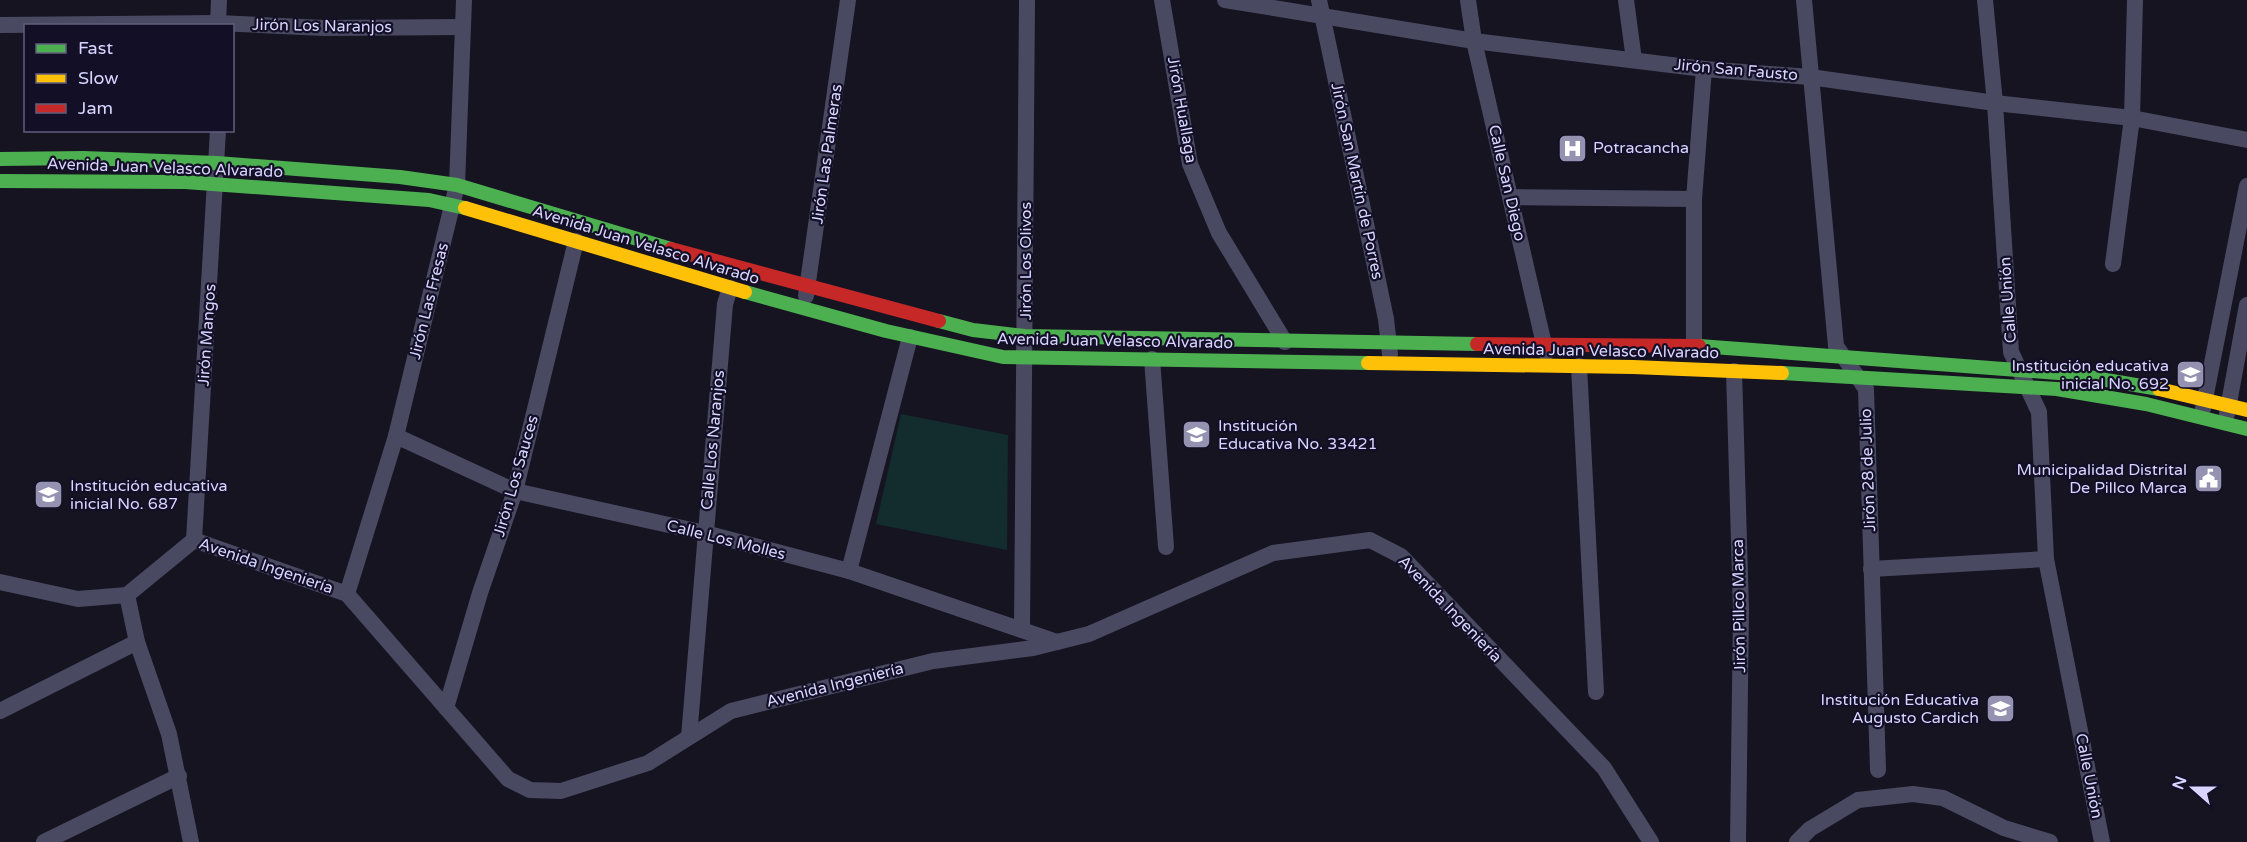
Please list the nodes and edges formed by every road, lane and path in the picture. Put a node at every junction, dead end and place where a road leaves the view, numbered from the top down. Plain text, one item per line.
1 (219, 0) edge
2 (464, 0) edge
3 (848, 0) edge
4 (1027, 0) edge
5 (1162, 0) edge
6 (1225, 0) edge
7 (1468, 0) edge
8 (1626, 0) edge
9 (1804, 0) edge
10 (1985, 0) edge
11 (2135, 0) edge
12 (1320, 8) edge
13 (218, 24) edge
14 (0, 25) edge
15 (24, 25) edge
16 (234, 25) edge
17 (463, 27) junction
18 (1474, 40) junction
19 (1634, 60) junction
20 (1704, 69) junction
21 (1810, 77) junction
22 (1995, 103) junction
23 (2132, 118) junction
24 (218, 132) edge
25 (2247, 140) edge
26 (0, 159) edge
27 (217, 163) junction
28 (0, 181) edge
29 (216, 184) junction
30 (457, 185) junction
31 (2247, 186) edge
32 (1511, 197) junction
33 (1694, 199) junction
34 (453, 205) junction
35 (576, 241) junction
36 (2114, 264) dead end
37 (808, 287) junction
38 (730, 288) junction
39 (2247, 305) edge
40 (803, 308) junction
41 (1025, 336) junction
42 (910, 337) junction
43 (1285, 342) junction
44 (1389, 343) junction
45 (1546, 346) junction
46 (1694, 346) junction
47 (1842, 356) junction
48 (1024, 357) junction
49 (1152, 359) junction
50 (1390, 363) junction
51 (1546, 366) junction
52 (1579, 366) junction
53 (1734, 371) junction
54 (2021, 372) junction
55 (1857, 376) junction
56 (2028, 388) junction
57 (2204, 400) junction
58 (2228, 406) junction
59 (2247, 410) edge
60 (2201, 417) junction
61 (2225, 423) junction
62 (2247, 429) edge
63 (396, 436) junction
64 (515, 491) junction
65 (705, 533) junction
66 (194, 540) junction
67 (1166, 547) dead end
68 (2046, 559) junction
69 (1871, 569) junction
70 (849, 571) junction
71 (0, 582) edge
72 (127, 594) junction
73 (347, 594) junction
74 (1022, 630) junction
75 (137, 642) junction
76 (1057, 642) junction
77 (1596, 692) dead end
78 (446, 708) junction
79 (0, 711) edge
80 (689, 737) junction
81 (1878, 770) dead end
82 (179, 776) junction
83 (44, 842) edge
84 (191, 842) edge
85 (1651, 842) edge
86 (1738, 842) edge
87 (1797, 842) edge
88 (2050, 842) edge
89 (2102, 842) edge

1 - 13 street
2 - 17 street, Jirón Las Fresas
3 - 37 street, Jirón Las Palmeras
4 - 41 street, Jirón Los Olivos
5 - 43 street, Jirón Huallaga
6 - 12 street, Jirón San Fausto
7 - 18 street, Calle San Diego
8 - 19 street
9 - 21 street, Jirón 28 de Julio
10 - 22 street, Calle Unión
11 - 23 street
12 - 18 street, Jirón San Fausto
12 - 44 street, Jirón San Martín de Porres
14 - 15 street, Jirón Los Naranjos
16 - 17 street, Jirón Los Naranjos
17 - 30 street, Jirón Las Fresas
18 - 19 street, Jirón San Fausto
18 - 32 street, Calle San Diego
19 - 20 street, Jirón San Fausto
20 - 21 street, Jirón San Fausto
20 - 33 street
21 - 22 street, Jirón San Fausto
21 - 47 street, Jirón 28 de Julio
22 - 23 street, Jirón San Fausto
22 - 54 street, Calle Unión
23 - 25 street, Jirón San Fausto
23 - 36 street
24 - 27 street, Jirón Mangos
26 - 27 street, Avenida Juan Velasco Alvarado
27 - 29 street, Jirón Mangos
27 - 30 street, Avenida Juan Velasco Alvarado
28 - 29 street, Avenida Juan Velasco Alvarado
29 - 34 street, Avenida Juan Velasco Alvarado
29 - 66 street, Jirón Mangos
30 - 34 street, Jirón Las Fresas
30 - 37 street, Avenida Juan Velasco Alvarado
31 - 57 street
32 - 33 street
32 - 45 street, Calle San Diego
33 - 46 street
34 - 35 street, Avenida Juan Velasco Alvarado
34 - 63 street, Jirón Las Fresas
35 - 38 street, Avenida Juan Velasco Alvarado
35 - 64 street, Jirón Los Sauces
37 - 40 street, Jirón Las Palmeras
37 - 41 street, Avenida Juan Velasco Alvarado
38 - 40 street, Avenida Juan Velasco Alvarado
38 - 65 street, Calle Los Naranjos
39 - 58 street
40 - 42 street, Avenida Juan Velasco Alvarado
41 - 43 street, Avenida Juan Velasco Alvarado
41 - 48 street, Jirón Los Olivos
42 - 48 street, Avenida Juan Velasco Alvarado
42 - 70 street
43 - 44 street, Avenida Juan Velasco Alvarado
44 - 45 street, Avenida Juan Velasco Alvarado
44 - 50 street, Jirón San Martín de Porres
45 - 46 street, Avenida Juan Velasco Alvarado
45 - 51 street, Calle San Diego
46 - 47 street, Avenida Juan Velasco Alvarado
47 - 54 street, Avenida Juan Velasco Alvarado
47 - 55 street, Jirón 28 de Julio
48 - 49 street, Avenida Juan Velasco Alvarado
48 - 74 street, Jirón Los Olivos
49 - 50 street, Avenida Juan Velasco Alvarado
49 - 67 street
50 - 51 street, Avenida Juan Velasco Alvarado
51 - 52 street, Avenida Juan Velasco Alvarado
52 - 53 street, Avenida Juan Velasco Alvarado
52 - 77 street
53 - 55 street, Avenida Juan Velasco Alvarado
53 - 86 street, Jirón Pillco Marca
54 - 56 street, Calle Unión
54 - 57 street, Avenida Juan Velasco Alvarado
55 - 56 street, Avenida Juan Velasco Alvarado
55 - 69 street, Jirón 28 de Julio
56 - 60 street, Avenida Juan Velasco Alvarado
56 - 68 street, Calle Unión
57 - 58 street, Avenida Juan Velasco Alvarado
57 - 60 street
58 - 59 street, Avenida Juan Velasco Alvarado
58 - 61 street
60 - 61 street, Avenida Juan Velasco Alvarado
61 - 62 street, Avenida Juan Velasco Alvarado
63 - 64 street, Calle Los Molles
63 - 73 street, Jirón Las Fresas
64 - 65 street, Calle Los Molles
64 - 78 street, Jirón Los Sauces
65 - 70 street, Calle Los Molles
65 - 80 street, Calle Los Naranjos
66 - 72 street, Avenida Ingeniería
66 - 73 street, Avenida Ingeniería
68 - 69 street
68 - 89 street, Calle Unión
69 - 81 street, Jirón 28 de Julio
70 - 74 street, Calle Los Molles
71 - 72 street
72 - 75 street
73 - 78 street, Avenida Ingeniería
74 - 76 street, Calle Los Molles
75 - 79 street
75 - 82 street
76 - 80 street, Avenida Ingeniería
76 - 85 street, Avenida Ingeniería
78 - 80 street, Avenida Ingeniería
82 - 83 street
82 - 84 street
87 - 88 street

